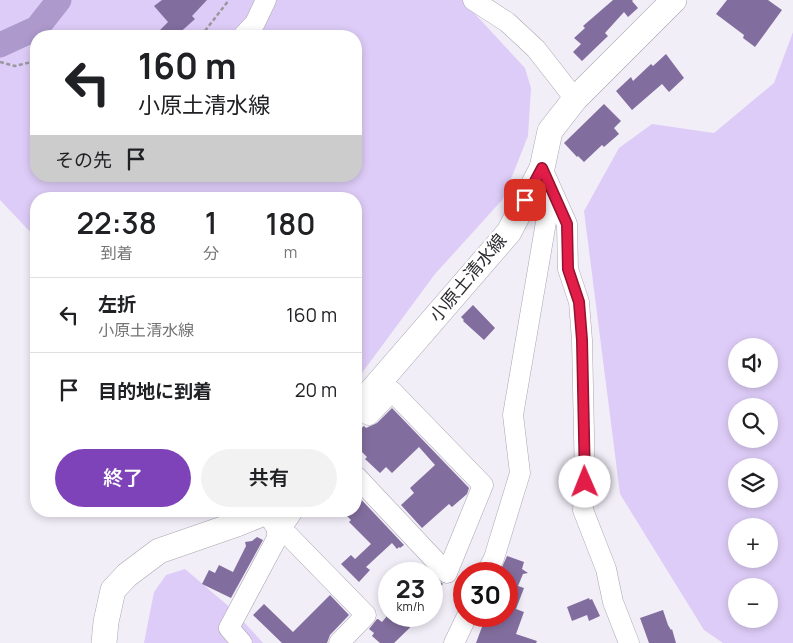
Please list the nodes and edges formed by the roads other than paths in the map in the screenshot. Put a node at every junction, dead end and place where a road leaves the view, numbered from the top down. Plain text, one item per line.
1 (266, 0) edge
2 (473, 0) edge
3 (674, 0) edge
4 (249, 30) edge
5 (575, 99) junction
6 (542, 168) junction
7 (362, 403) edge
8 (362, 412) edge
9 (362, 482) edge
10 (289, 517) edge
11 (271, 518) edge
12 (492, 562) edge
13 (462, 627) edge
14 (104, 643) edge
15 (242, 643) edge
16 (339, 643) edge
17 (454, 643) edge
18 (629, 643) edge

1 - 4 street
2 - 5 street
3 - 5 main road, 小原土清水線
5 - 6 main road, 小原土清水線
6 - 7 main road, 小原土清水線
6 - 12 street
6 - 18 street
8 - 9 street
10 - 11 street
11 - 14 main road
11 - 15 street
11 - 16 street
13 - 17 street

